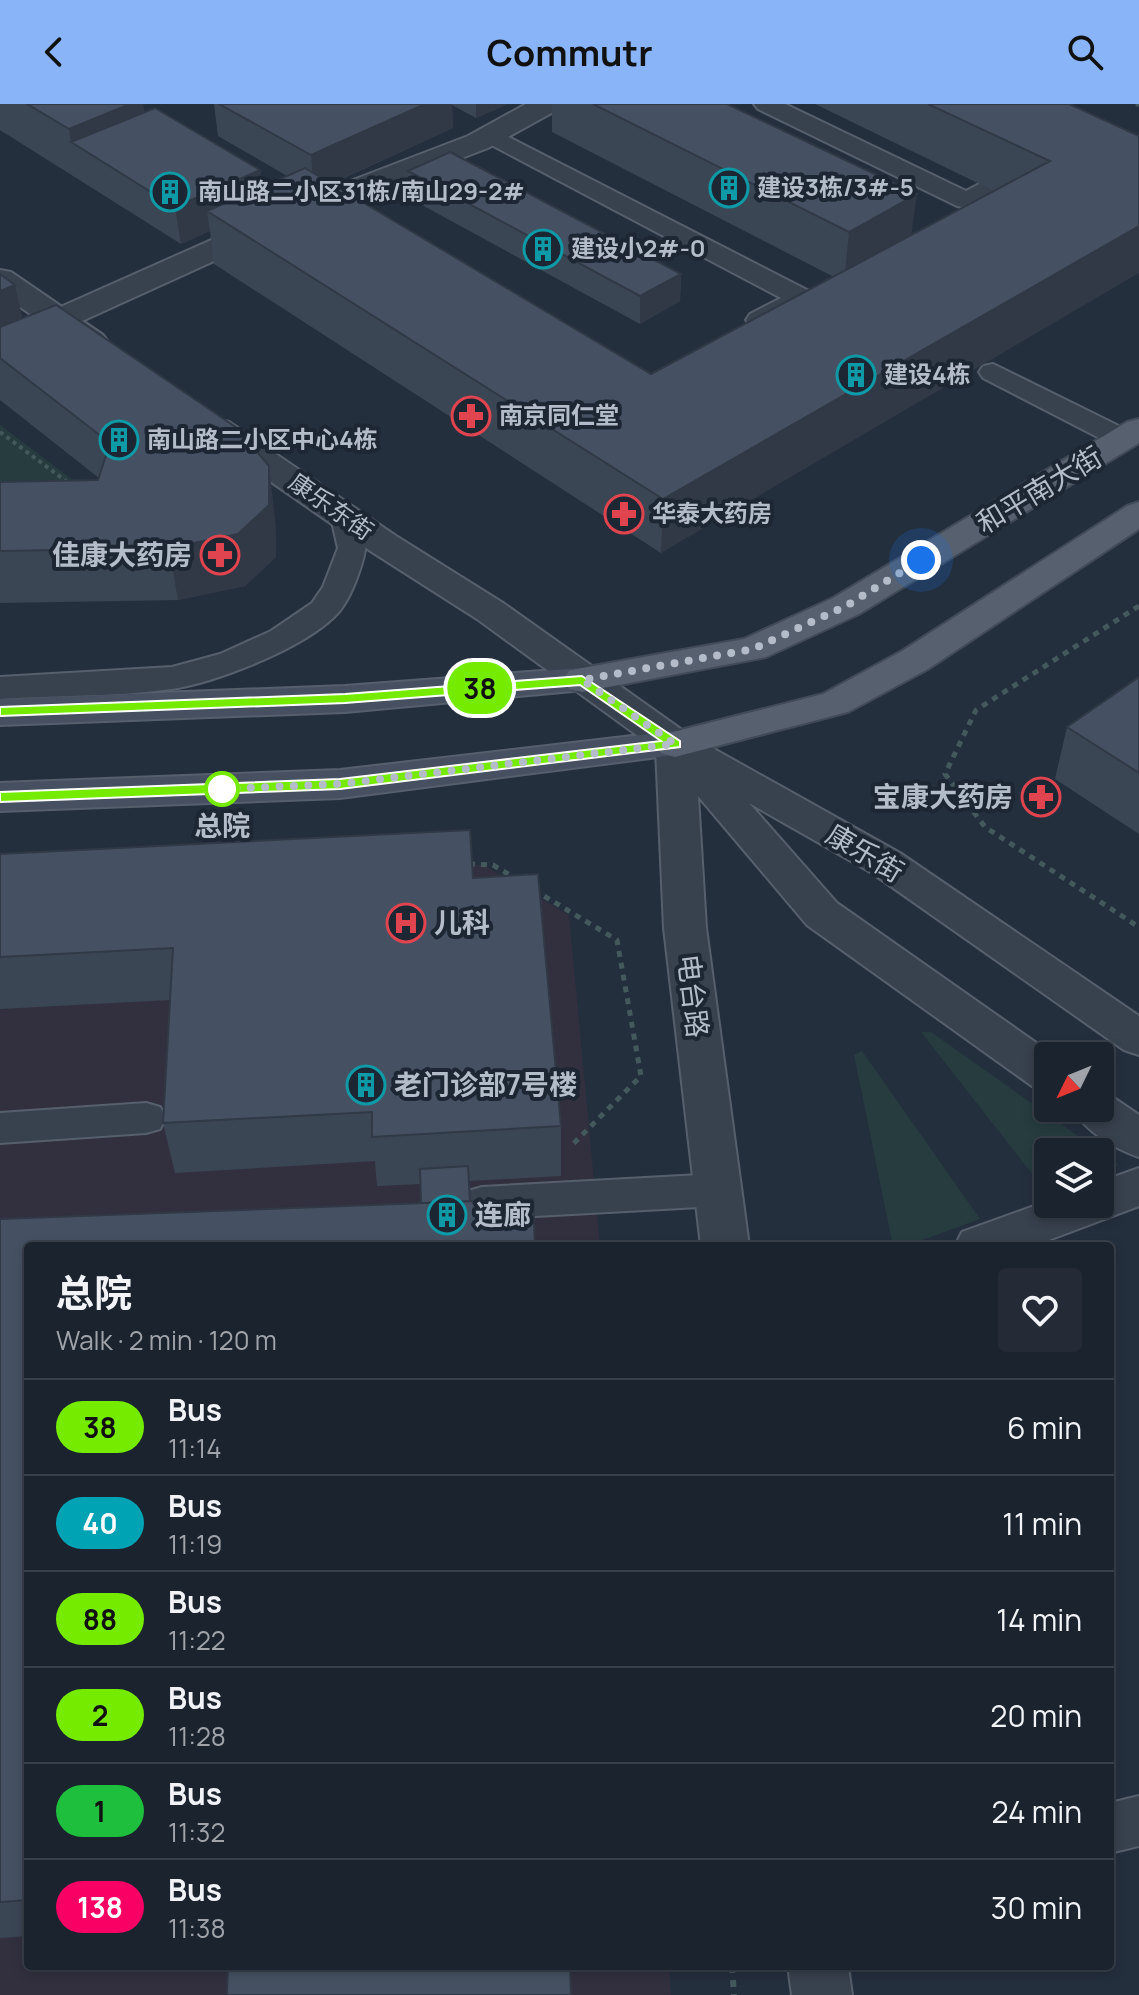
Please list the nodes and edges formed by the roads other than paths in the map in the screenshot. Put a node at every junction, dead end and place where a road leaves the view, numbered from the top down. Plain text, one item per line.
1 (547, 104) edge
2 (766, 104) edge
3 (491, 135) junction
4 (994, 186) edge
5 (316, 204) junction
6 (343, 220) edge
7 (0, 279) edge
8 (801, 298) junction
9 (827, 312) edge
10 (62, 332) junction
11 (735, 334) edge
12 (123, 364) edge
13 (993, 372) dead end
14 (188, 409) edge
15 (1131, 434) edge
16 (1139, 513) edge
17 (346, 518) junction
18 (582, 680) junction
19 (0, 688) edge
20 (0, 712) edge
21 (675, 744) junction
22 (0, 797) edge
23 (1139, 1038) edge
24 (1034, 1064) edge
25 (146, 1118) dead end
26 (1114, 1121) edge
27 (0, 1128) edge
28 (1139, 1139) edge
29 (1139, 1187) edge
30 (718, 1190) junction
31 (1114, 1196) edge
32 (444, 1205) edge
33 (1055, 1218) edge
34 (724, 1242) edge
35 (990, 1242) edge
36 (1139, 1821) edge
37 (1114, 1827) edge
38 (819, 1970) edge
39 (822, 1995) edge

1 - 3 street
2 - 4 lane
3 - 5 street
3 - 8 lane
5 - 6 lane
5 - 10 street
7 - 10 street
8 - 9 lane
8 - 11 lane
10 - 12 street
13 - 15 lane
14 - 17 street, 康乐东街
15 - 18 main road, 和平南大街
16 - 21 main road
17 - 18 street, 康乐东街
17 - 19 lane
18 - 20 main road
18 - 21 street, 康乐街
21 - 22 main road
21 - 23 street, 康乐街
21 - 24 street
21 - 30 street, 电台路
25 - 27 lane
26 - 28 street
29 - 31 street
30 - 32 lane
30 - 34 street, 电台路
33 - 35 street
36 - 37 lane
38 - 39 street

